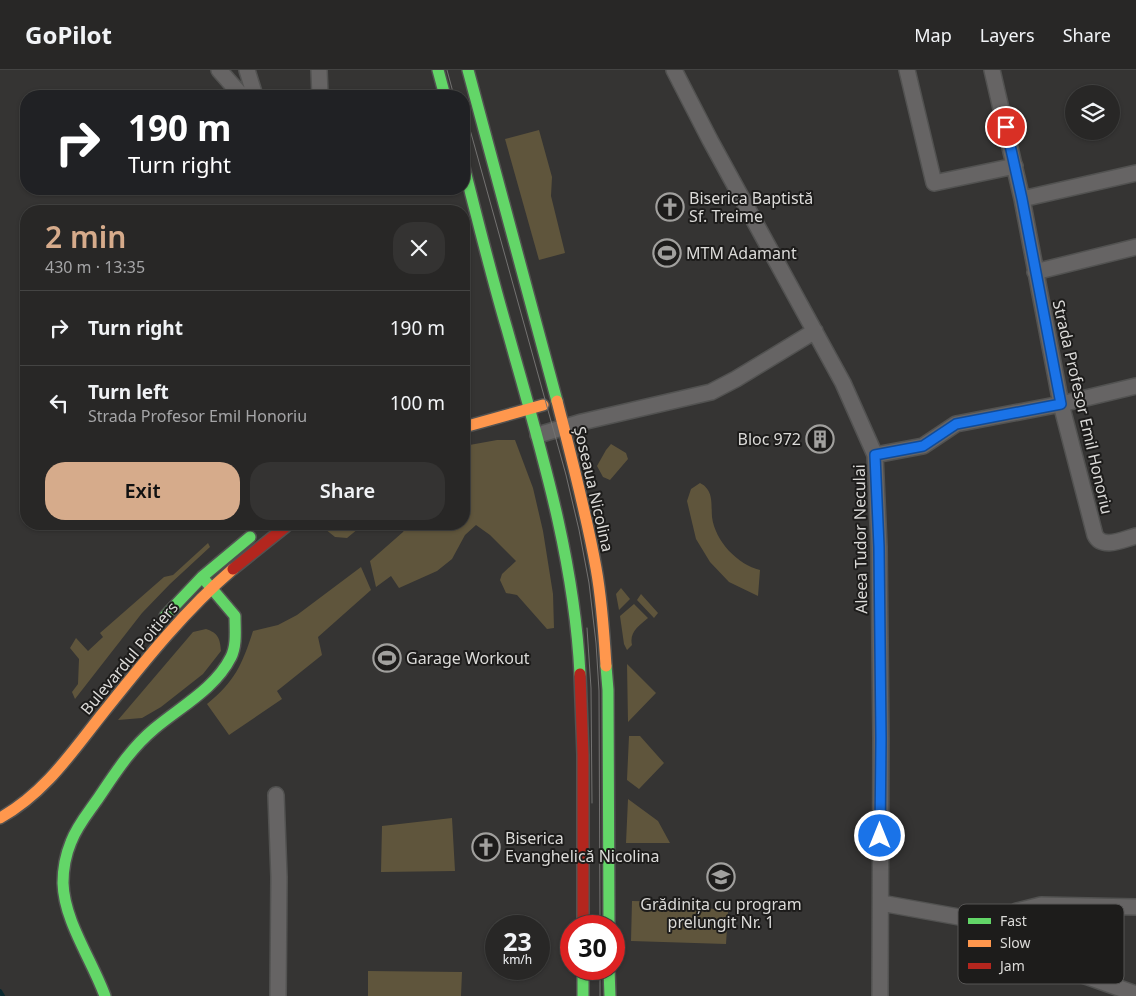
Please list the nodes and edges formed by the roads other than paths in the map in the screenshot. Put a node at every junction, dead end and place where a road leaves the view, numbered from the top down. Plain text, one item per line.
1 (219, 70) edge
2 (247, 70) edge
3 (319, 70) edge
4 (438, 70) edge
5 (468, 70) edge
6 (674, 70) edge
7 (907, 70) edge
8 (992, 70) edge
9 (237, 90) edge
10 (252, 90) edge
11 (320, 90) edge
12 (443, 90) edge
13 (1015, 166) junction
14 (1136, 173) edge
15 (470, 186) edge
16 (1022, 199) junction
17 (1136, 247) edge
18 (1035, 272) junction
19 (815, 330) junction
20 (1136, 386) edge
21 (535, 392) junction
22 (557, 402) junction
23 (1061, 404) junction
24 (530, 409) junction
25 (470, 425) edge
26 (563, 428) junction
27 (538, 436) junction
28 (875, 455) junction
29 (259, 530) edge
30 (282, 530) edge
31 (1136, 536) edge
32 (202, 577) junction
33 (212, 589) junction
34 (160, 622) dead end
35 (276, 795) dead end
36 (0, 818) edge
37 (881, 903) junction
38 (583, 915) edge
39 (609, 915) edge
40 (958, 917) edge
41 (583, 980) edge
42 (609, 980) edge
43 (1108, 984) edge
44 (1136, 994) edge
45 (105, 996) edge
46 (278, 996) edge
47 (583, 996) edge
48 (610, 996) edge
49 (880, 996) edge

1 - 9 street
2 - 10 street
3 - 11 street
4 - 12 main road
5 - 21 main road, Șoseaua Nicolina
6 - 19 street, Aleea Tudor Neculai
7 - 13 street
8 - 13 street, Strada Profesor Emil Honoriu
13 - 16 street, Strada Profesor Emil Honoriu
14 - 16 street
15 - 21 main road, Șoseaua Nicolina
16 - 18 street, Strada Profesor Emil Honoriu
17 - 18 street
18 - 23 street, Strada Profesor Emil Honoriu
19 - 26 street
19 - 28 street, Aleea Tudor Neculai
20 - 23 street
21 - 22 main road, Șoseaua Nicolina
21 - 24 main road, Șoseaua Nicolina
22 - 24 main road
22 - 26 main road, Șoseaua Nicolina
23 - 28 street
23 - 31 street, Strada Profesor Emil Honoriu
24 - 25 main road
24 - 27 main road, Șoseaua Nicolina
26 - 27 street
26 - 39 main road, Șoseaua Nicolina
27 - 38 main road, Șoseaua Nicolina
28 - 37 street, Aleea Tudor Neculai
29 - 32 main road, Bulevardul Poitiers
30 - 33 main road, Bulevardul Poitiers
32 - 33 main road
32 - 34 main road, Bulevardul Poitiers
33 - 36 main road, Bulevardul Poitiers
33 - 45 main road
35 - 46 street
37 - 40 street
37 - 49 street, Aleea Tudor Neculai
41 - 47 main road
42 - 48 main road
43 - 44 street

